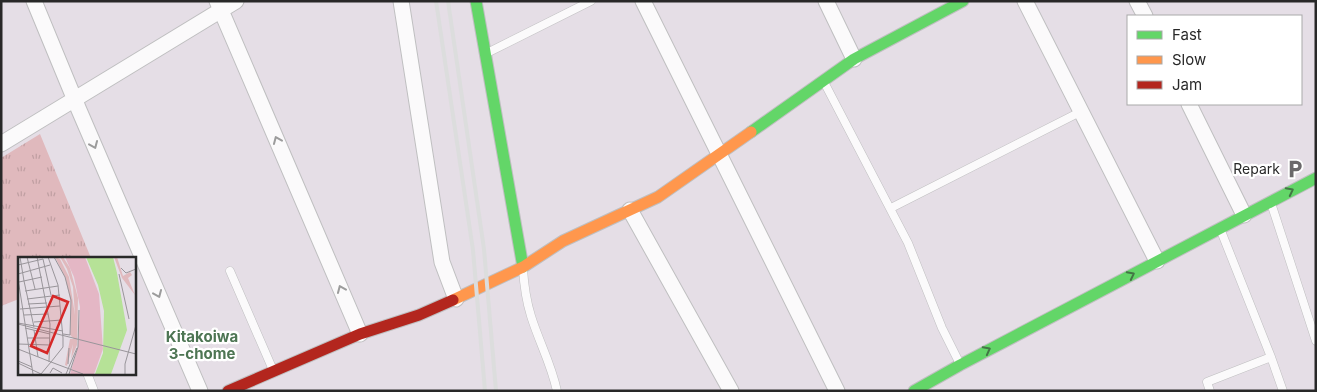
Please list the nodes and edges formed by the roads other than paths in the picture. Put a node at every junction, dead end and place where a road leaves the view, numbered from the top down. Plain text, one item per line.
1 (34, 1) edge
2 (236, 1) edge
3 (401, 1) edge
4 (476, 1) edge
5 (591, 1) edge
6 (643, 1) edge
7 (826, 1) edge
8 (963, 1) edge
9 (1026, 1) edge
10 (1137, 1) edge
11 (219, 6) edge
12 (1144, 15) edge
13 (485, 54) junction
14 (854, 59) junction
15 (823, 80) junction
16 (75, 100) junction
17 (1189, 105) edge
18 (1082, 110) junction
19 (1, 144) edge
20 (719, 154) junction
21 (1316, 178) edge
22 (1271, 201) junction
23 (891, 208) junction
24 (630, 210) junction
25 (1244, 215) junction
26 (1220, 227) junction
27 (1157, 261) junction
28 (523, 267) junction
29 (230, 271) dead end
30 (456, 299) junction
31 (360, 334) junction
32 (1316, 342) edge
33 (1270, 357) junction
34 (960, 365) junction
35 (273, 372) junction
36 (87, 374) edge
37 (251, 387) edge
38 (94, 391) edge
39 (200, 391) edge
40 (228, 391) edge
41 (557, 391) edge
42 (731, 391) edge
43 (837, 391) edge
44 (914, 391) edge
45 (1210, 391) edge
46 (1283, 391) edge

1 - 16 street
2 - 11 street
3 - 30 street
4 - 13 street
5 - 13 lane
6 - 20 street
7 - 14 street
8 - 14 street
9 - 18 street
10 - 12 street
11 - 16 street
31 -> 11 street
13 - 28 street
14 - 15 street
15 - 20 street
15 - 23 lane
16 - 19 street
16 -> 39 street
17 - 25 street
18 - 23 lane
18 - 27 street
20 - 24 street
20 - 43 street
22 -> 21 street
22 - 25 street
22 - 32 lane
23 - 34 lane
24 - 28 street
24 - 42 street
25 - 26 street
26 - 27 street
26 - 33 lane
34 -> 27 street
28 - 30 street
28 - 41 lane
29 - 35 lane
30 - 31 street
31 - 35 street
33 - 45 lane
33 - 46 lane
34 - 44 street
35 - 37 street
36 - 38 lane
37 - 40 street

